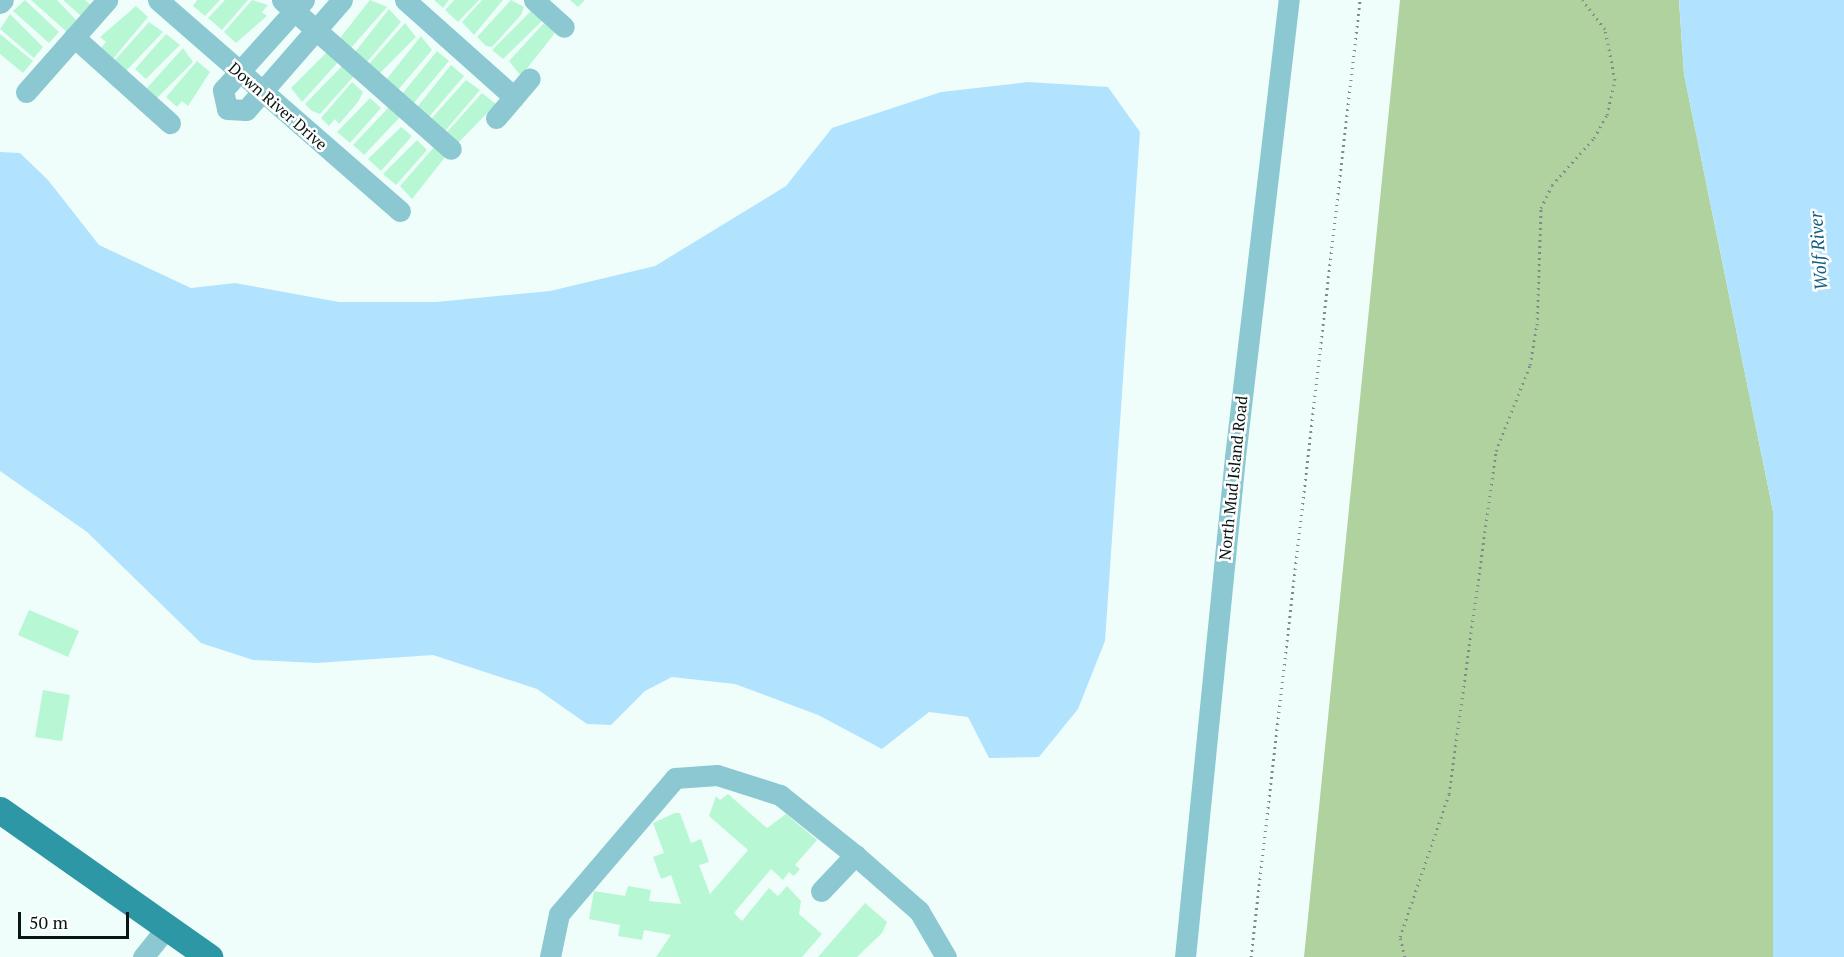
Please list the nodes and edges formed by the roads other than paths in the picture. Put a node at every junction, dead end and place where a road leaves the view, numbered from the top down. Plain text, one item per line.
1 (107, 0) edge
2 (158, 0) edge
3 (342, 0) edge
4 (405, 0) edge
5 (534, 0) edge
6 (1285, 2) edge
7 (293, 4) edge
8 (564, 27) dead end
9 (316, 30) junction
10 (74, 37) junction
11 (239, 72) junction
12 (530, 78) dead end
13 (26, 92) dead end
14 (261, 92) junction
15 (514, 96) junction
16 (496, 118) dead end
17 (170, 123) dead end
18 (451, 149) dead end
19 (400, 211) dead end
20 (0, 810) edge
21 (855, 855) junction
22 (820, 891) dead end
23 (167, 927) junction
24 (143, 957) edge
25 (209, 957) edge
26 (550, 957) edge
27 (946, 957) edge
28 (1185, 957) edge

1 - 10 street
2 - 11 street, Down River Drive
3 - 9 street
4 - 15 street
5 - 8 street
6 - 28 street, North Mud Island Road
7 - 9 street
7 - 11 street
9 - 14 street
9 - 18 street
10 - 13 street
10 - 17 street
11 - 14 street, Down River Drive
11 - 14 street
12 - 15 street
14 - 19 street, Down River Drive
15 - 16 street
20 - 23 main road
21 - 22 street
21 - 26 street
21 - 27 street
23 - 24 street
23 - 25 main road

